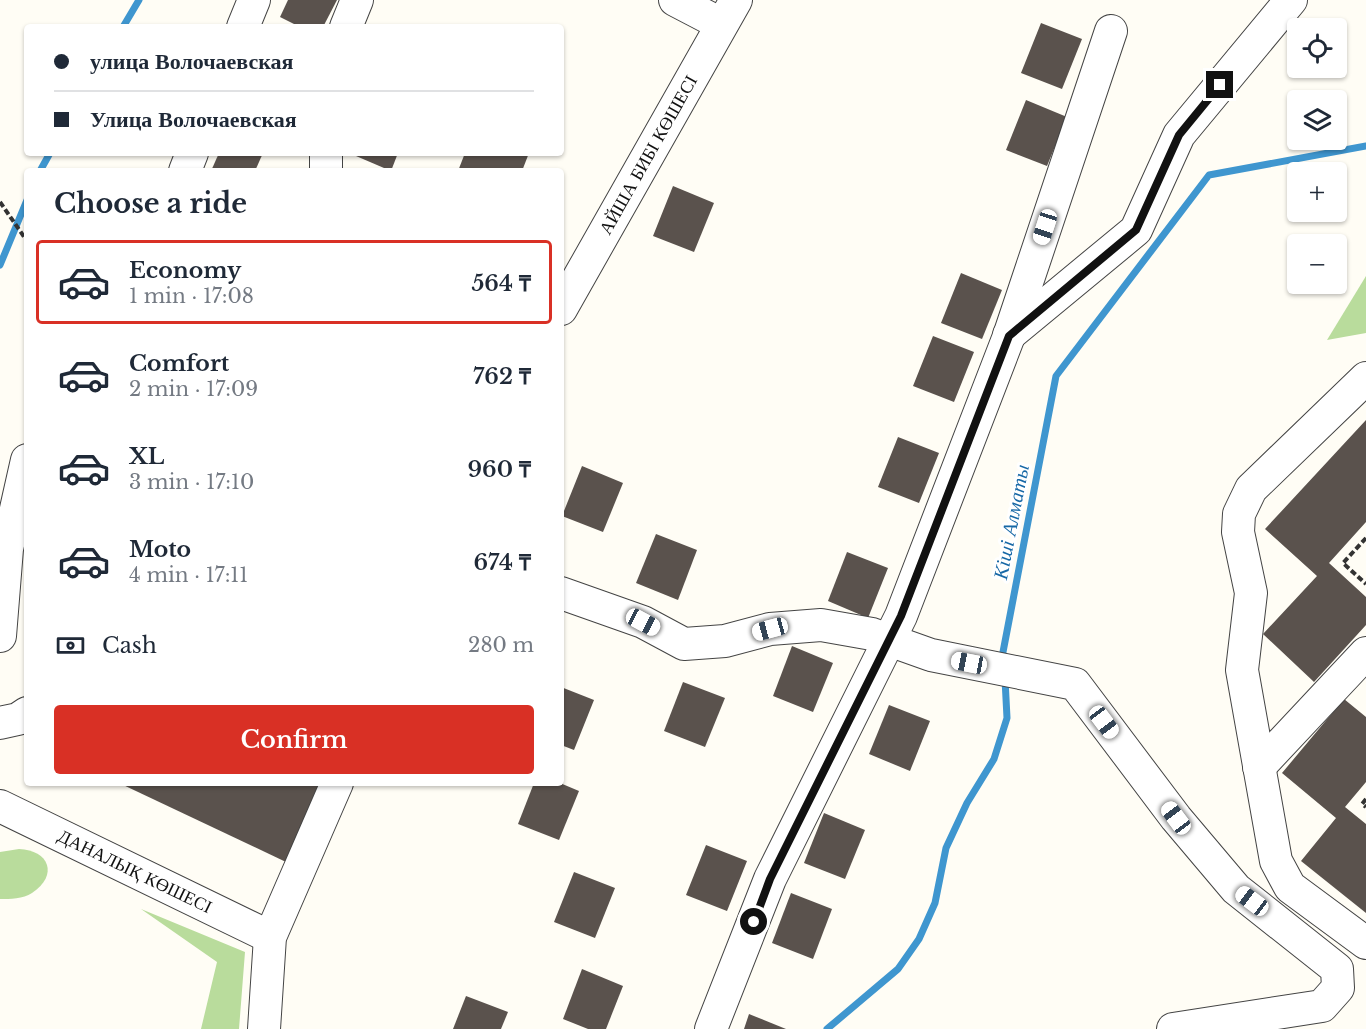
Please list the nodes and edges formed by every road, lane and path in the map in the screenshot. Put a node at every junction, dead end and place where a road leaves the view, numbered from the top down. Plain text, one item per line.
1 (254, 0) edge
2 (357, 0) edge
3 (675, 0) edge
4 (1291, 0) edge
5 (727, 8) edge
6 (244, 24) edge
7 (347, 24) edge
8 (1111, 30) dead end
9 (0, 202) edge
10 (24, 237) edge
11 (564, 298) edge
12 (1009, 336) junction
13 (1366, 378) edge
14 (24, 473) edge
15 (1366, 538) edge
16 (1366, 584) edge
17 (564, 594) edge
18 (0, 636) edge
19 (888, 642) junction
20 (1360, 669) edge
21 (24, 715) edge
22 (0, 723) edge
23 (1259, 767) junction
24 (336, 786) edge
25 (1366, 800) edge
26 (0, 806) edge
27 (1366, 807) edge
28 (270, 937) junction
29 (1366, 943) edge
30 (264, 1029) edge
31 (711, 1029) edge
32 (1173, 1029) edge

1 - 6 street
2 - 7 street
3 - 5 street
4 - 12 street
5 - 11 street, АЙША БИБІ КӨШЕСІ
8 - 12 street
9 - 10 path
12 - 19 street
13 - 23 street
14 - 18 street
15 - 16 path
17 - 19 street
19 - 31 street
19 - 32 street
20 - 23 street
21 - 22 street
23 - 29 street
24 - 28 street
25 - 27 path
26 - 28 street, ДАНАЛЫҚ КӨШЕСІ
28 - 30 street

